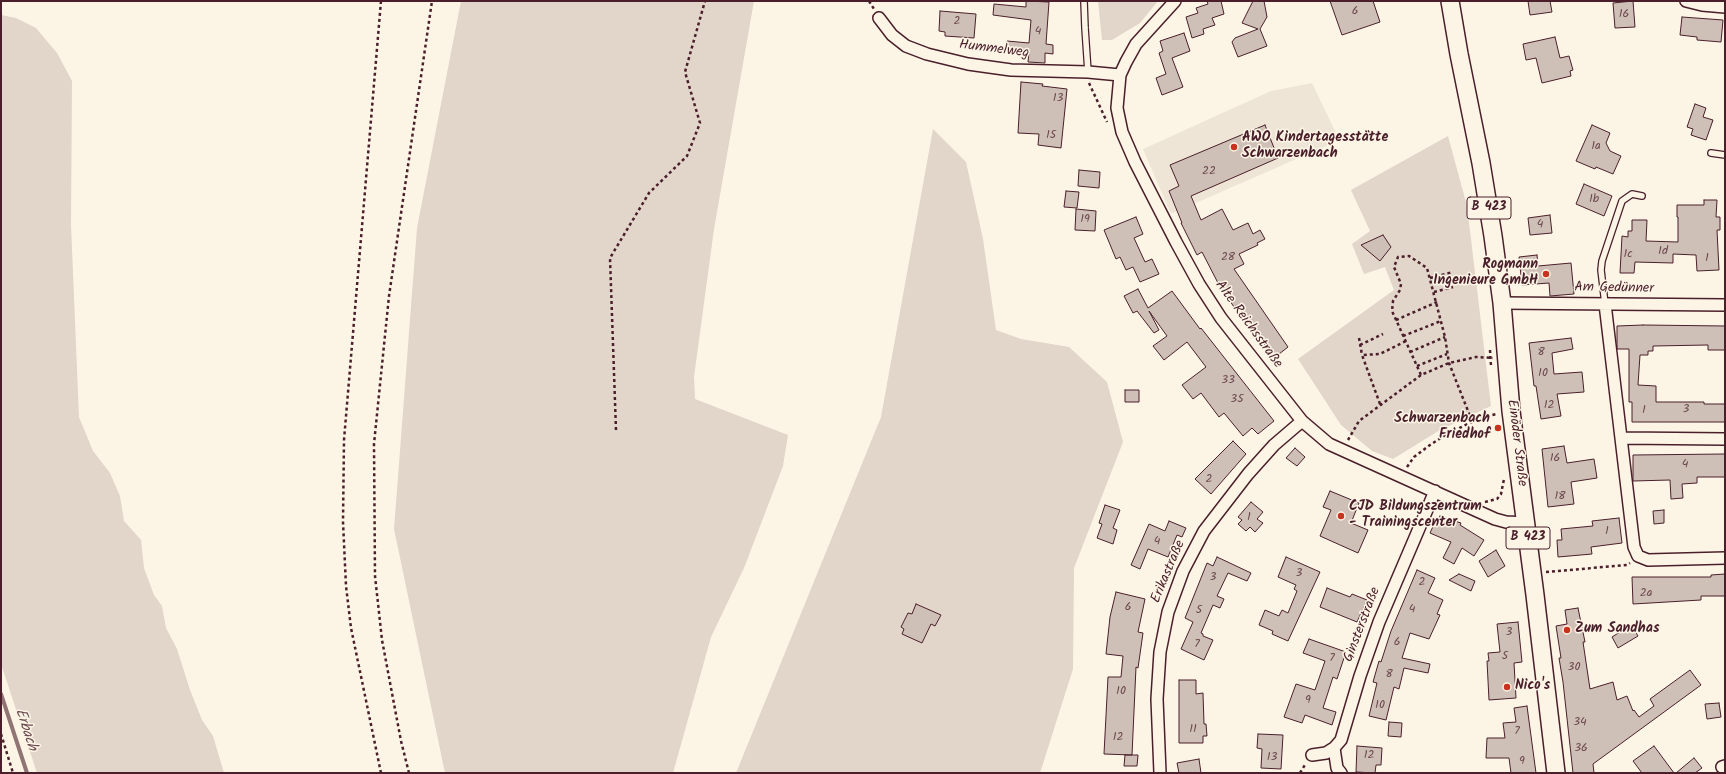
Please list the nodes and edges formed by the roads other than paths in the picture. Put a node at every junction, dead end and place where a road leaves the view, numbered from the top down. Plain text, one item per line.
1 (1084, 1) edge
2 (1175, 1) edge
3 (1450, 1) edge
4 (1686, 1) edge
5 (1725, 7) edge
6 (879, 18) dead end
7 (1088, 72) junction
8 (1120, 75) junction
9 (1711, 152) dead end
10 (1725, 155) edge
11 (1642, 196) dead end
12 (1502, 303) junction
13 (1605, 304) junction
14 (1725, 305) edge
15 (1302, 421) junction
16 (1622, 438) junction
17 (1725, 439) edge
18 (1435, 491) junction
19 (1526, 523) junction
20 (1725, 558) edge
21 (1334, 748) junction
22 (1312, 755) dead end
23 (1160, 773) edge
24 (1341, 773) edge
25 (1556, 773) edge

1 - 7 lane
2 - 8 street, Alte Reichsstraße
3 - 12 main road, Einöder Straße / B 423
4 - 5 street
6 - 7 street, Hummelweg
7 - 8 street, Hummelweg
8 - 15 street, Alte Reichsstraße
9 - 10 lane
11 - 13 lane
12 - 13 street, Am Gedünner
12 - 19 main road, Einöder Straße / B 423
13 - 14 street, Am Gedünner
13 - 16 street
15 - 18 street, Alte Reichsstraße
15 - 23 street, Erikastraße
16 - 17 street
16 - 20 street
18 - 19 street, Alte Reichsstraße
18 - 21 street, Ginsterstraße
19 - 25 main road, Einöder Straße / B 423
21 - 22 street
21 - 24 street

